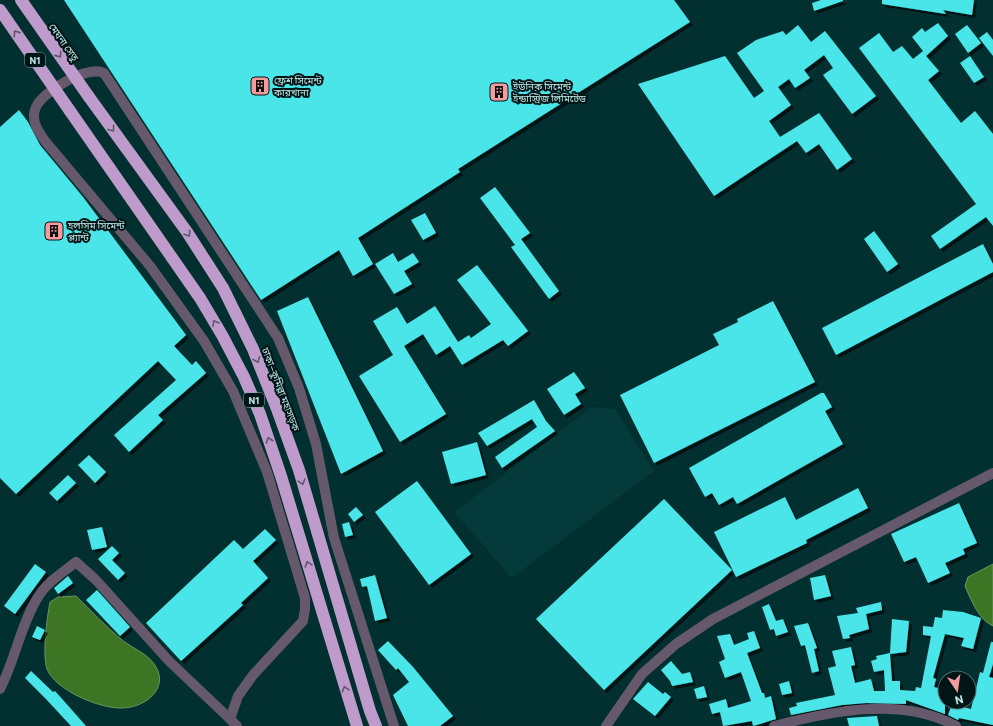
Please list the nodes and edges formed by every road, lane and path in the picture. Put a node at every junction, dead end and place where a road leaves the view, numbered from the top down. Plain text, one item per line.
1 (20, 0) edge
2 (0, 10) edge
3 (89, 97) joint
4 (993, 474) edge
5 (0, 689) edge
6 (233, 722) edge
7 (357, 726) edge
8 (376, 726) edge
9 (394, 726) edge
10 (606, 726) edge
11 (774, 726) edge
12 (956, 726) edge

1 -> 3 highway, মেঘনা সেতু / N1, bridge
7 -> 2 highway, N1, bridge
3 -> 8 highway, ঢাকা–কুমিল্লা মহাসড়ক / N1
4 - 10 street
5 - 6 street
6 - 9 street
11 - 12 street

